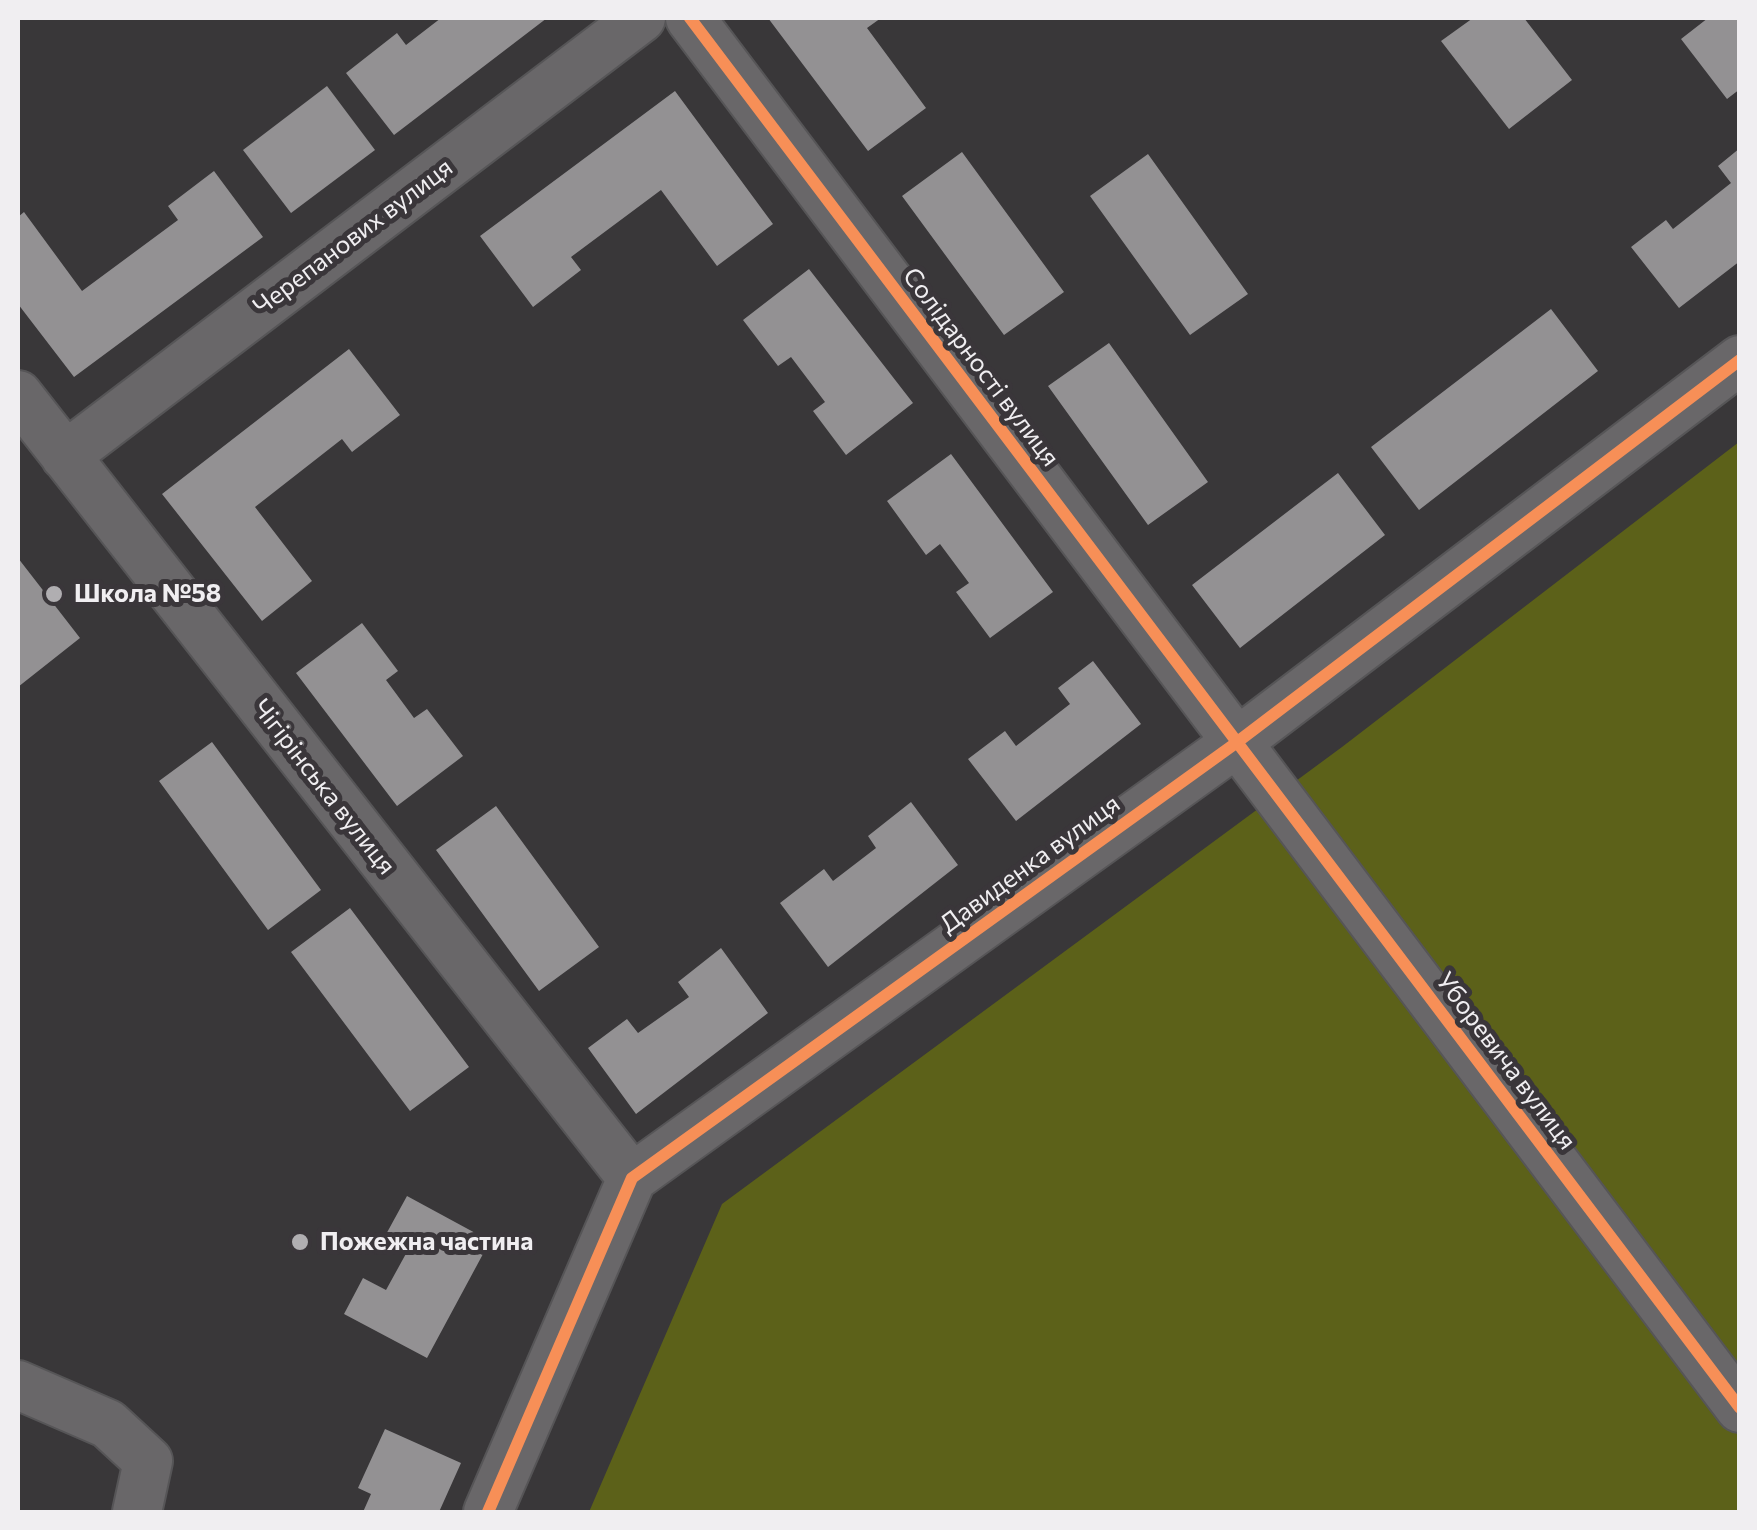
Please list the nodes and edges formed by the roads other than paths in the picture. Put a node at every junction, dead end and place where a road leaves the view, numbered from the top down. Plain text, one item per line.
1 (640, 18) edge
2 (690, 18) edge
3 (1740, 360) edge
4 (18, 395) edge
5 (65, 456) junction
6 (1236, 743) junction
7 (632, 1178) junction
8 (18, 1385) edge
9 (1740, 1408) edge
10 (137, 1512) edge
11 (488, 1512) edge

1 - 5 street, Черепанових вулиця
2 - 6 street, Солідарності вулиця
3 - 6 street, Давиденка вулиця
4 - 5 street, Чiгiрiнська вулиця
5 - 7 street, Чiгiрiнська вулиця
6 - 7 street, Давиденка вулиця
6 - 9 street, Уборевича вулиця
7 - 11 street
8 - 10 street

